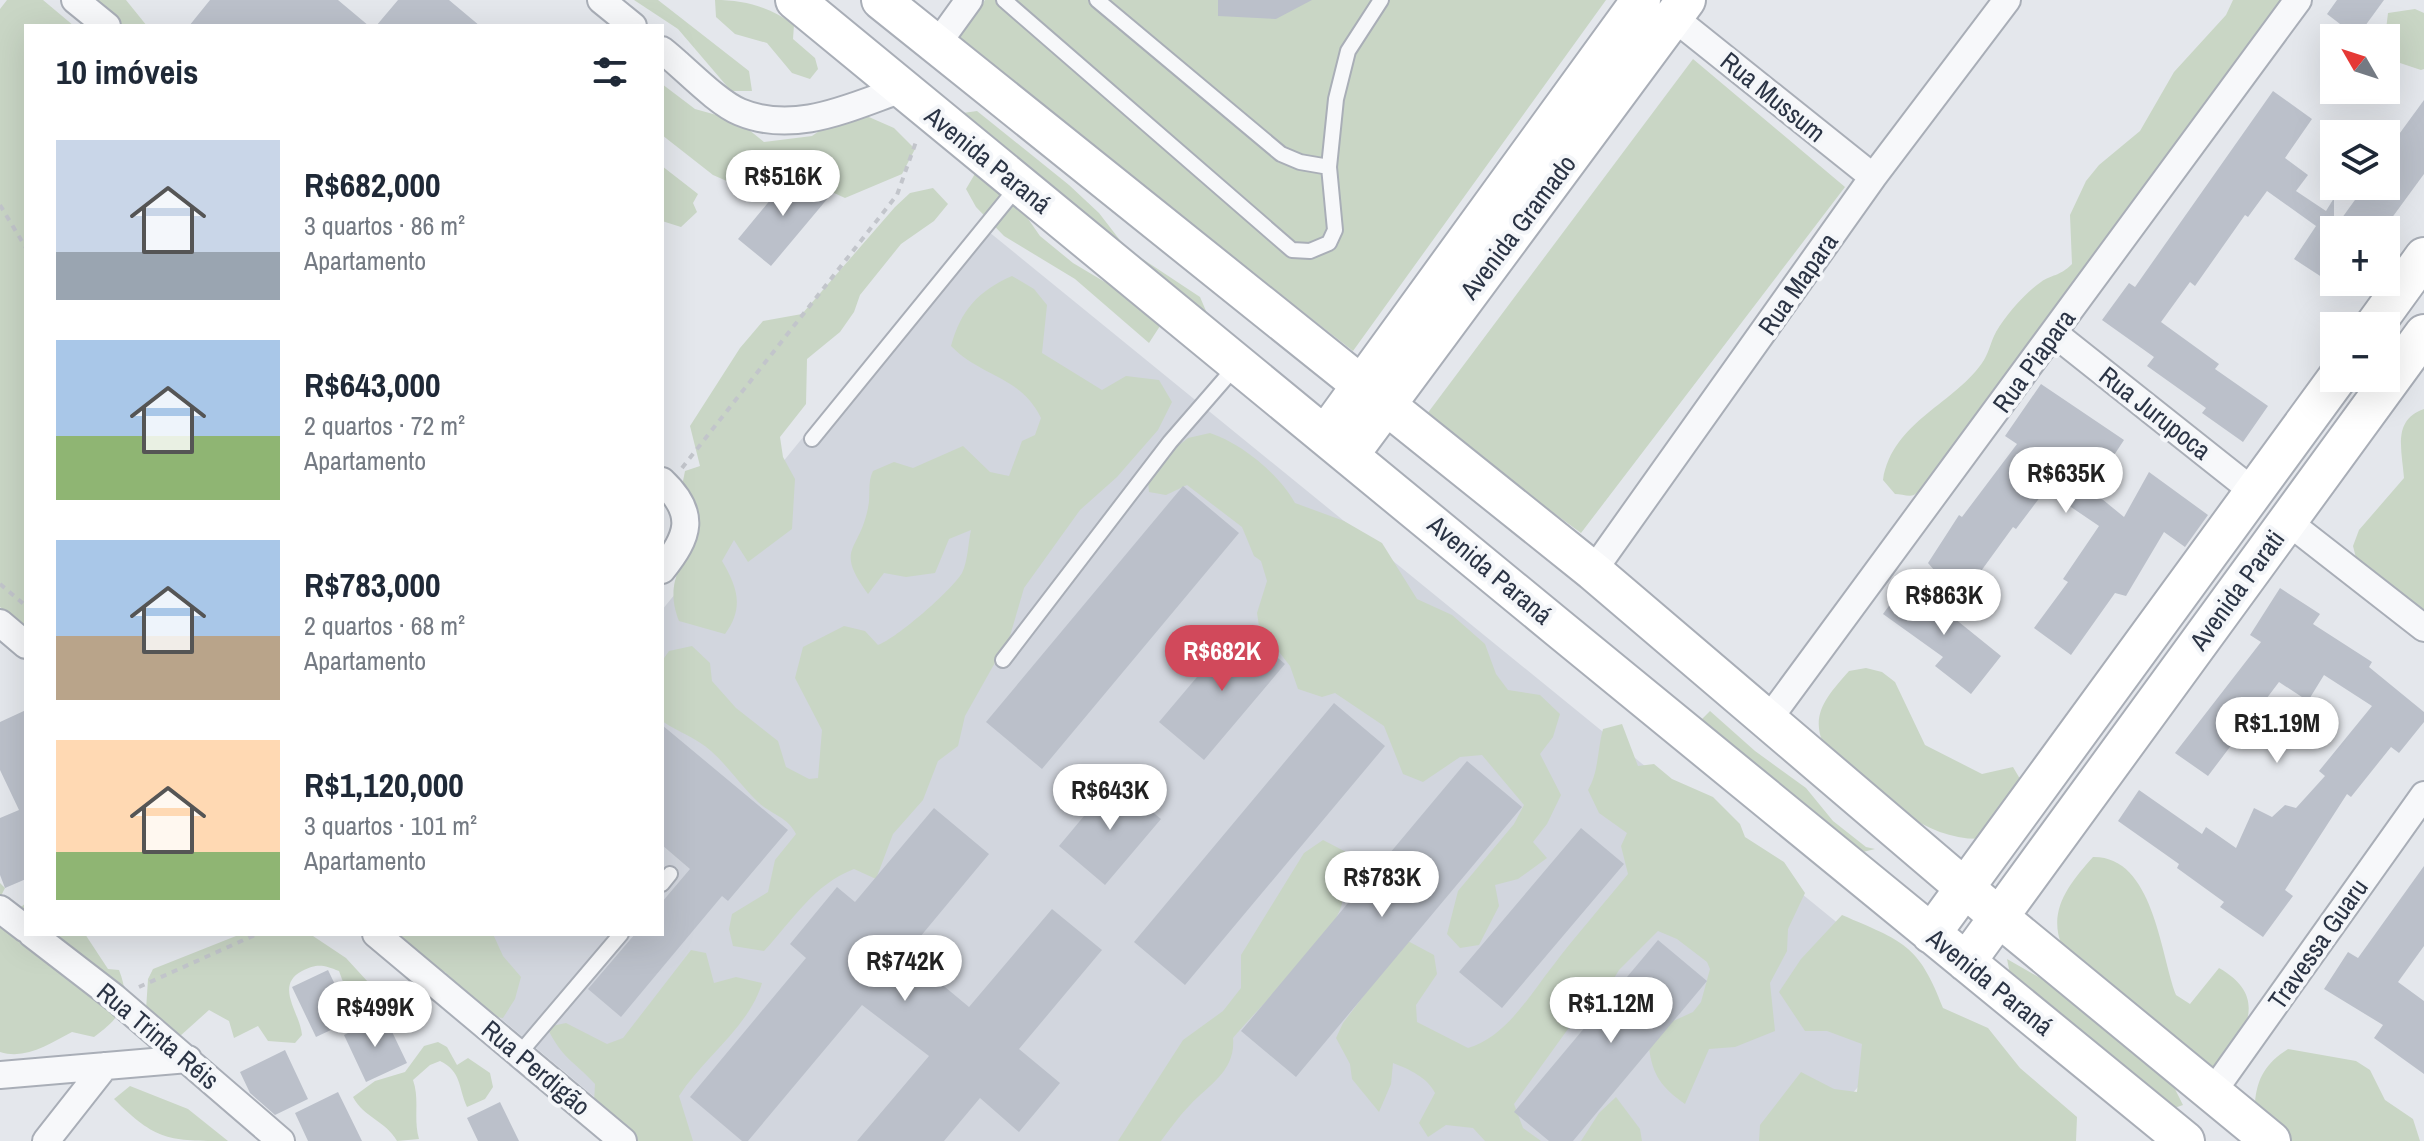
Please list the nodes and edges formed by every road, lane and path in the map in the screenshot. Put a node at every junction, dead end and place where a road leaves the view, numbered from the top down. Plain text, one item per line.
1 (601, 0) edge
2 (795, 0) edge
3 (881, 0) edge
4 (969, 0) edge
5 (1004, 0) edge
6 (1097, 0) edge
7 (1381, 0) edge
8 (2007, 0) edge
9 (2298, 0) edge
10 (1667, 6) edge
11 (631, 24) edge
12 (938, 43) junction
13 (664, 52) edge
14 (913, 99) junction
15 (1329, 167) junction
16 (1873, 177) junction
17 (1020, 185) junction
18 (0, 205) edge
19 (24, 245) edge
20 (2424, 257) edge
21 (2384, 312) edge
22 (2055, 334) junction
23 (2424, 334) edge
24 (1239, 363) junction
25 (2327, 392) edge
26 (1373, 396) junction
27 (812, 439) dead end
28 (1338, 444) junction
29 (665, 483) edge
30 (2254, 492) junction
31 (2287, 521) junction
32 (664, 567) edge
33 (1593, 571) junction
34 (0, 584) edge
35 (24, 604) edge
36 (0, 623) edge
37 (2424, 628) edge
38 (24, 643) edge
39 (1003, 660) dead end
40 (1768, 720) junction
41 (2424, 795) edge
42 (1968, 888) junction
43 (0, 909) edge
44 (2000, 918) junction
45 (24, 927) edge
46 (1931, 934) junction
47 (35, 936) edge
48 (253, 936) edge
49 (378, 936) edge
50 (619, 936) edge
51 (1966, 962) junction
52 (115, 998) junction
53 (519, 1054) junction
54 (188, 1059) junction
55 (105, 1066) junction
56 (0, 1075) edge
57 (2212, 1093) junction
58 (46, 1141) edge
59 (281, 1141) edge
60 (623, 1141) edge
61 (2185, 1141) edge
62 (2271, 1141) edge

1 - 11 street
2 - 14 main road, Avenida Paraná
3 - 12 main road
4 - 12 street
5 - 15 lane
6 - 15 lane
7 - 15 lane
8 - 16 street, Rua Mapara
9 - 22 street, Rua Piapara
10 - 16 street, Rua Mussum
10 - 26 main road, Avenida Gramado
12 - 26 main road
13 - 14 street
14 - 17 main road, Avenida Paraná
14 - 29 path
16 - 33 street, Rua Mapara
17 - 24 main road, Avenida Paraná
17 - 27 lane
18 - 19 path
20 - 21 main road
22 - 30 street, Rua Jurupoca
22 - 40 street, Rua Piapara
23 - 31 main road, Avenida Parati
24 - 28 main road, Avenida Paraná
24 - 39 lane
25 - 30 main road, Avenida Parati
26 - 28 main road, Avenida Gramado
26 - 33 main road
28 - 46 main road, Avenida Paraná
29 - 32 street
30 - 42 main road, Avenida Parati
31 - 37 street
31 - 44 main road, Avenida Parati
33 - 40 main road
34 - 35 path
36 - 38 street
40 - 42 main road
41 - 57 street, Travessa Guaru
42 - 44 main road
42 - 46 main road, Avenida Parati
43 - 45 street
44 - 51 main road, Avenida Parati
44 - 57 main road
46 - 51 main road, Avenida Paraná
47 - 52 street, Rua Trinta Réis
48 - 52 path
49 - 53 street, Rua Perdigão
50 - 53 lane
51 - 61 main road, Avenida Paraná
52 - 54 street, Rua Trinta Réis
53 - 60 street, Rua Perdigão
54 - 55 street
54 - 59 street, Rua Trinta Réis
55 - 56 street
55 - 58 street
57 - 62 main road

